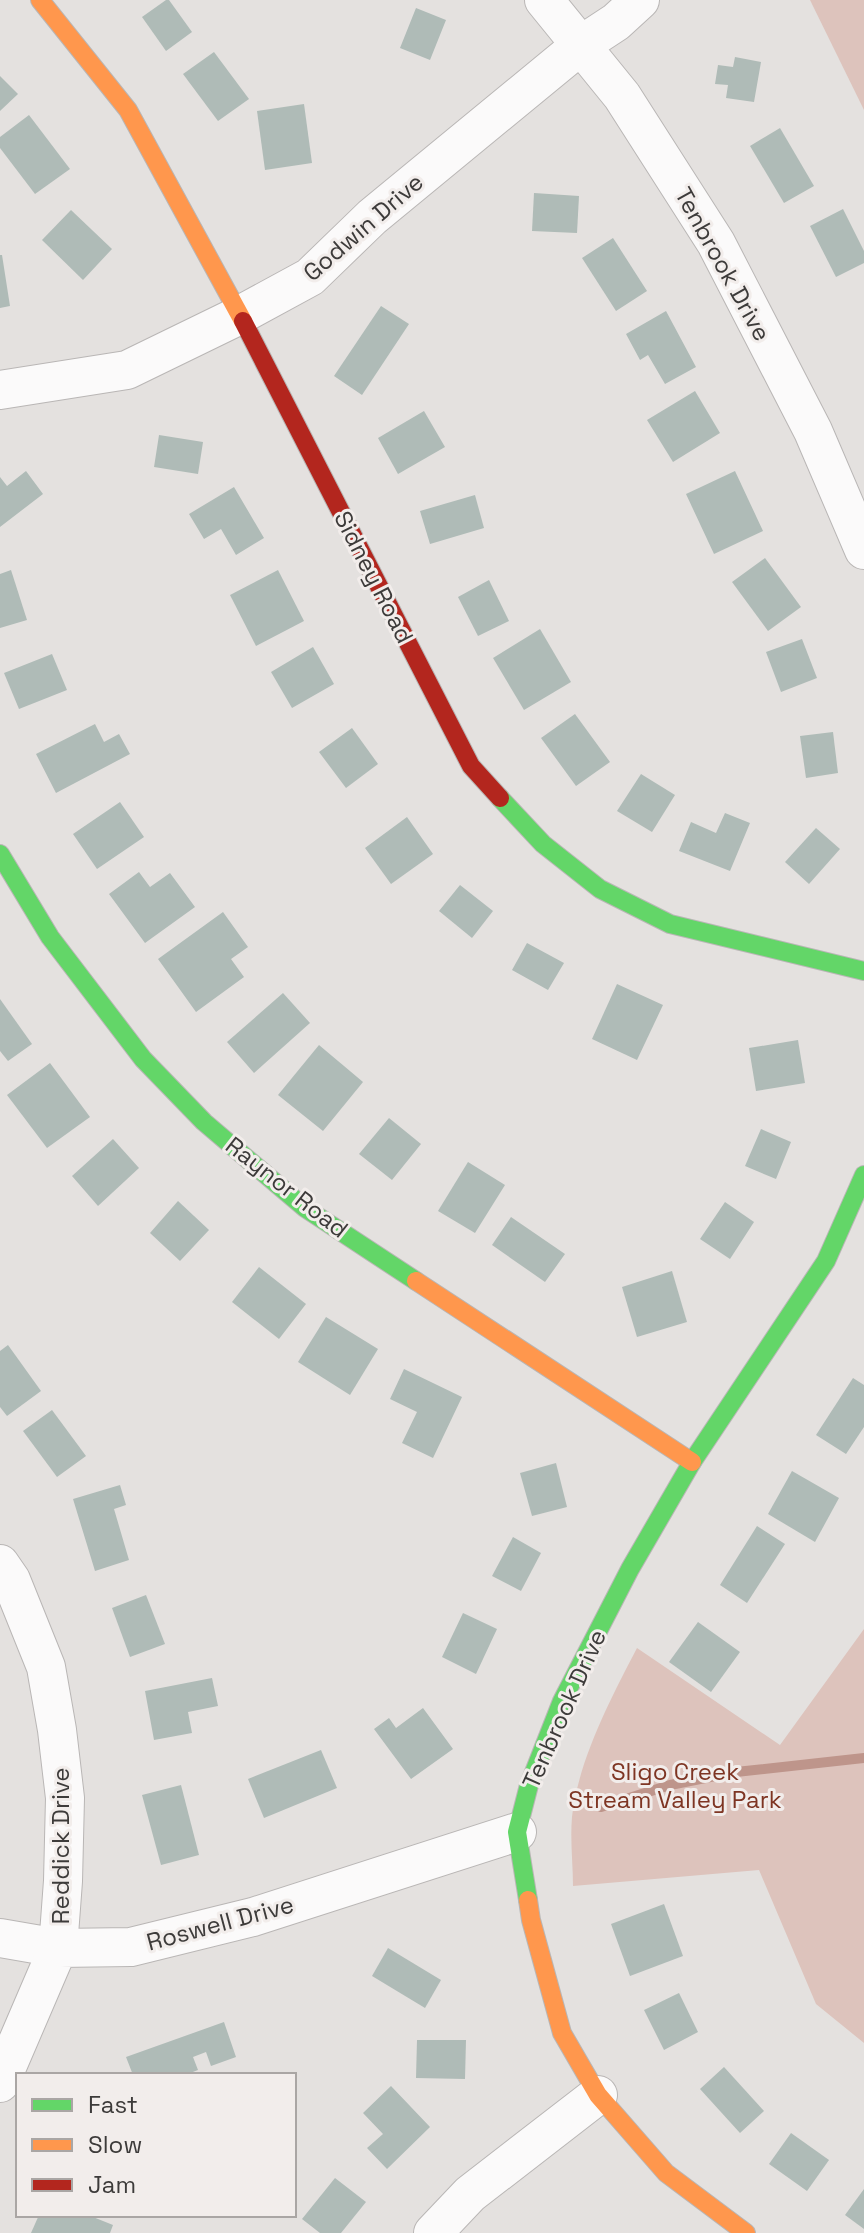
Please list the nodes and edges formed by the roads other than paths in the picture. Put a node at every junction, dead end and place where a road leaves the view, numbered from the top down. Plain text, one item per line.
1 (40, 0) edge
2 (544, 0) edge
3 (640, 0) edge
4 (581, 45) junction
5 (240, 315) junction
6 (0, 390) edge
7 (864, 550) edge
8 (0, 854) edge
9 (864, 971) edge
10 (864, 1175) edge
11 (692, 1462) junction
12 (0, 1564) edge
13 (517, 1832) junction
14 (0, 1938) edge
15 (58, 1948) junction
16 (0, 2083) edge
17 (598, 2095) junction
18 (433, 2233) edge
19 (746, 2233) edge

1 - 5 street, Sidney Road
2 - 4 street, Tenbrook Drive
3 - 4 street, Godwin Drive
4 - 5 street, Godwin Drive
4 - 7 street, Tenbrook Drive
5 - 6 street, Godwin Drive
5 - 9 street, Sidney Road
8 - 11 street, Raynor Road
10 - 11 street, Tenbrook Drive
11 - 13 street, Tenbrook Drive
12 - 15 street, Reddick Drive
13 - 15 street, Roswell Drive
13 - 17 street, Tenbrook Drive
14 - 15 street, Roswell Drive
15 - 16 street
17 - 18 street
17 - 19 street, Tenbrook Drive

